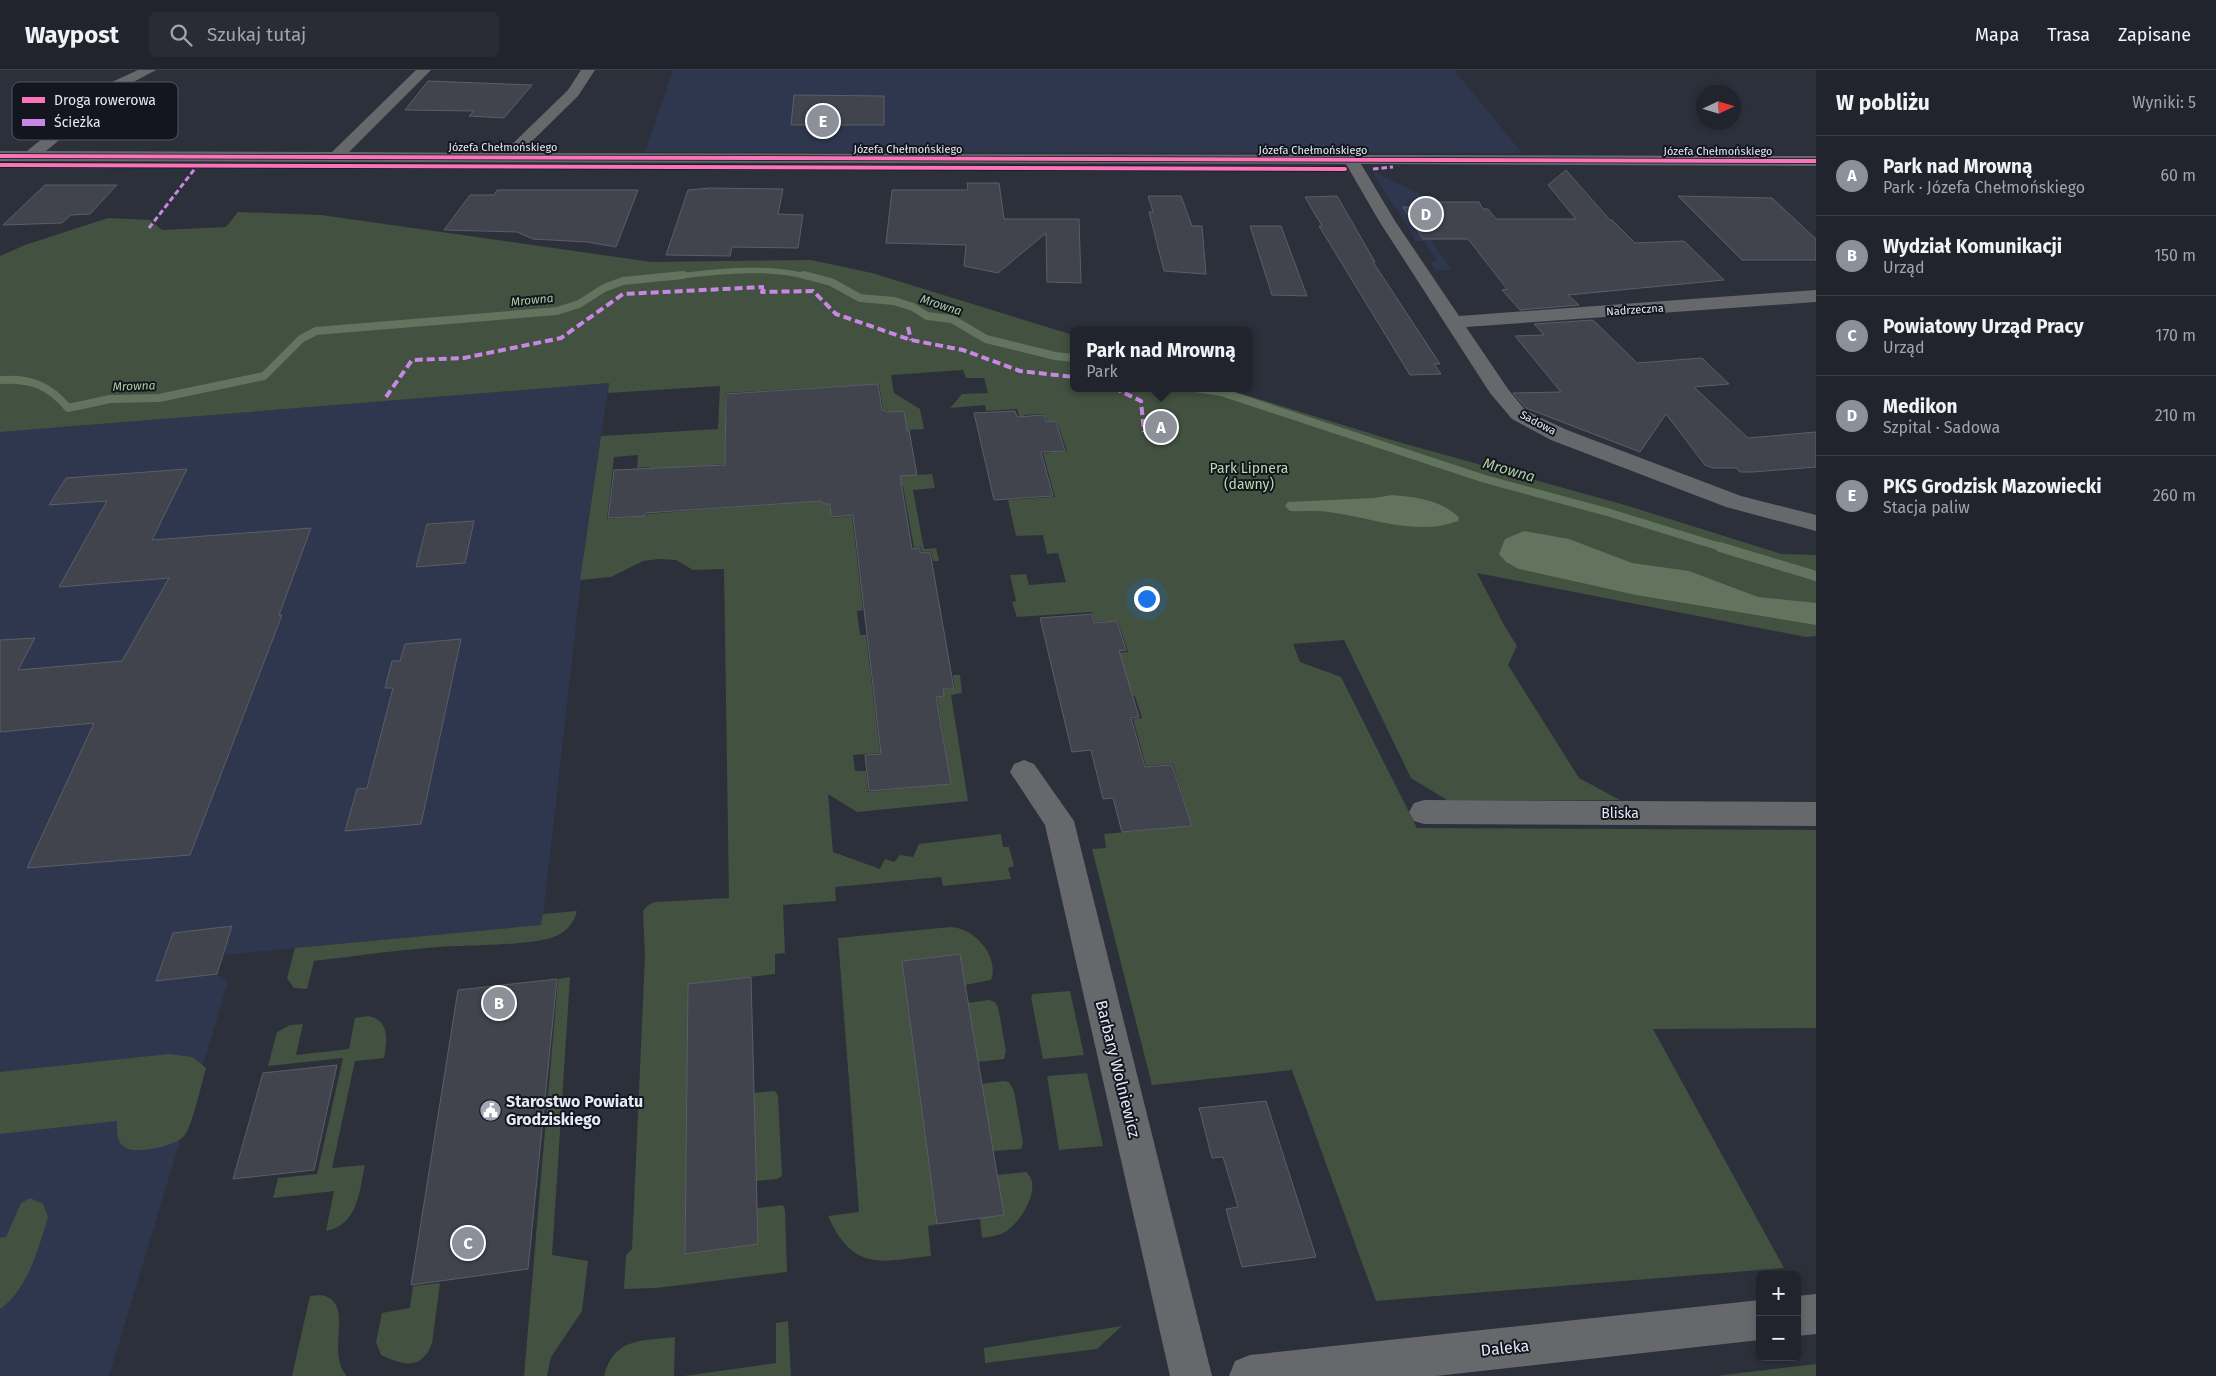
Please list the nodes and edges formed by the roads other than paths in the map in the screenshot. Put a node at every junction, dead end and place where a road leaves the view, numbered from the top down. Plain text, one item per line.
1 (149, 70) edge
2 (424, 70) edge
3 (588, 70) edge
4 (123, 82) edge
5 (51, 140) edge
6 (0, 156) edge
7 (31, 156) junction
8 (336, 157) junction
9 (507, 157) junction
10 (1351, 160) junction
11 (1816, 161) edge
12 (1816, 296) edge
13 (1454, 322) junction
14 (1816, 523) edge
15 (1024, 772) dead end
16 (1424, 812) dead end
17 (1816, 814) edge
18 (1816, 1314) edge
19 (1801, 1316) edge
20 (1756, 1320) edge
21 (1191, 1376) edge
22 (1250, 1376) edge

1 - 4 street
2 - 8 street
3 - 9 street
5 - 7 street
6 - 7 street, Józefa Chełmońskiego
7 - 8 street, Józefa Chełmońskiego
8 - 9 street, Józefa Chełmońskiego
9 - 10 street, Józefa Chełmońskiego
10 - 11 street, Józefa Chełmońskiego
10 - 13 street, Sadowa
12 - 13 street, Nadrzeczna
13 - 14 street, Sadowa
15 - 21 street, Barbary Wolniewicz
16 - 17 street, Bliska
18 - 19 street
20 - 22 street, Daleka

